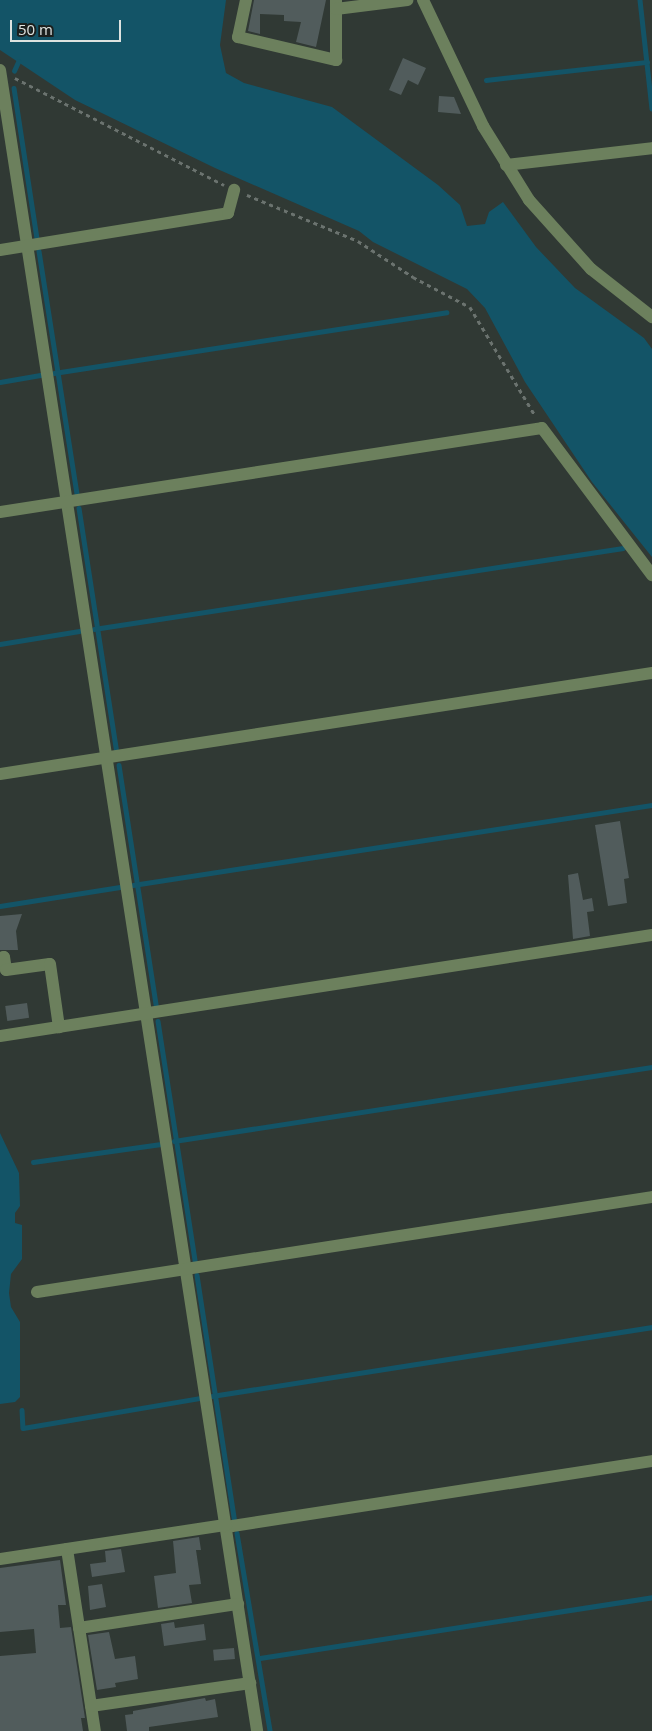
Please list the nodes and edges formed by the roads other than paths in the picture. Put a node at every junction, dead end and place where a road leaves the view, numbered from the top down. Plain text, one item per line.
1 (246, 0) edge
2 (407, 0) edge
3 (423, 0) edge
4 (336, 5) edge
5 (1, 70) edge
6 (652, 148) edge
7 (506, 165) junction
8 (234, 190) road end
9 (28, 246) junction
10 (0, 250) edge
11 (652, 317) edge
12 (68, 502) junction
13 (0, 512) edge
14 (652, 575) edge
15 (652, 673) edge
16 (107, 758) junction
17 (0, 774) edge
18 (652, 935) edge
19 (0, 958) edge
20 (147, 1014) junction
21 (59, 1027) junction
22 (0, 1036) edge
23 (652, 1196) edge
24 (186, 1270) junction
25 (37, 1292) dead end
26 (652, 1461) edge
27 (226, 1526) junction
28 (67, 1549) junction
29 (0, 1560) edge
30 (238, 1604) junction
31 (79, 1628) junction
32 (250, 1683) junction
33 (92, 1706) junction
34 (95, 1731) edge
35 (257, 1731) edge

1 - 4 street
2 - 4 street
3 - 7 street
5 - 9 street
6 - 7 street
7 - 11 street
8 - 9 street
9 - 10 street
9 - 12 street
12 - 13 street
12 - 14 street
12 - 16 street
15 - 16 street
16 - 17 street
16 - 20 street
18 - 20 street
19 - 21 street
20 - 21 street
20 - 24 street
21 - 22 street
23 - 24 street
24 - 25 street
24 - 27 street
26 - 27 street
27 - 28 street
27 - 30 street
28 - 29 street
28 - 31 street
30 - 31 street
30 - 32 street
31 - 33 street
32 - 33 street
32 - 35 street
33 - 34 street

